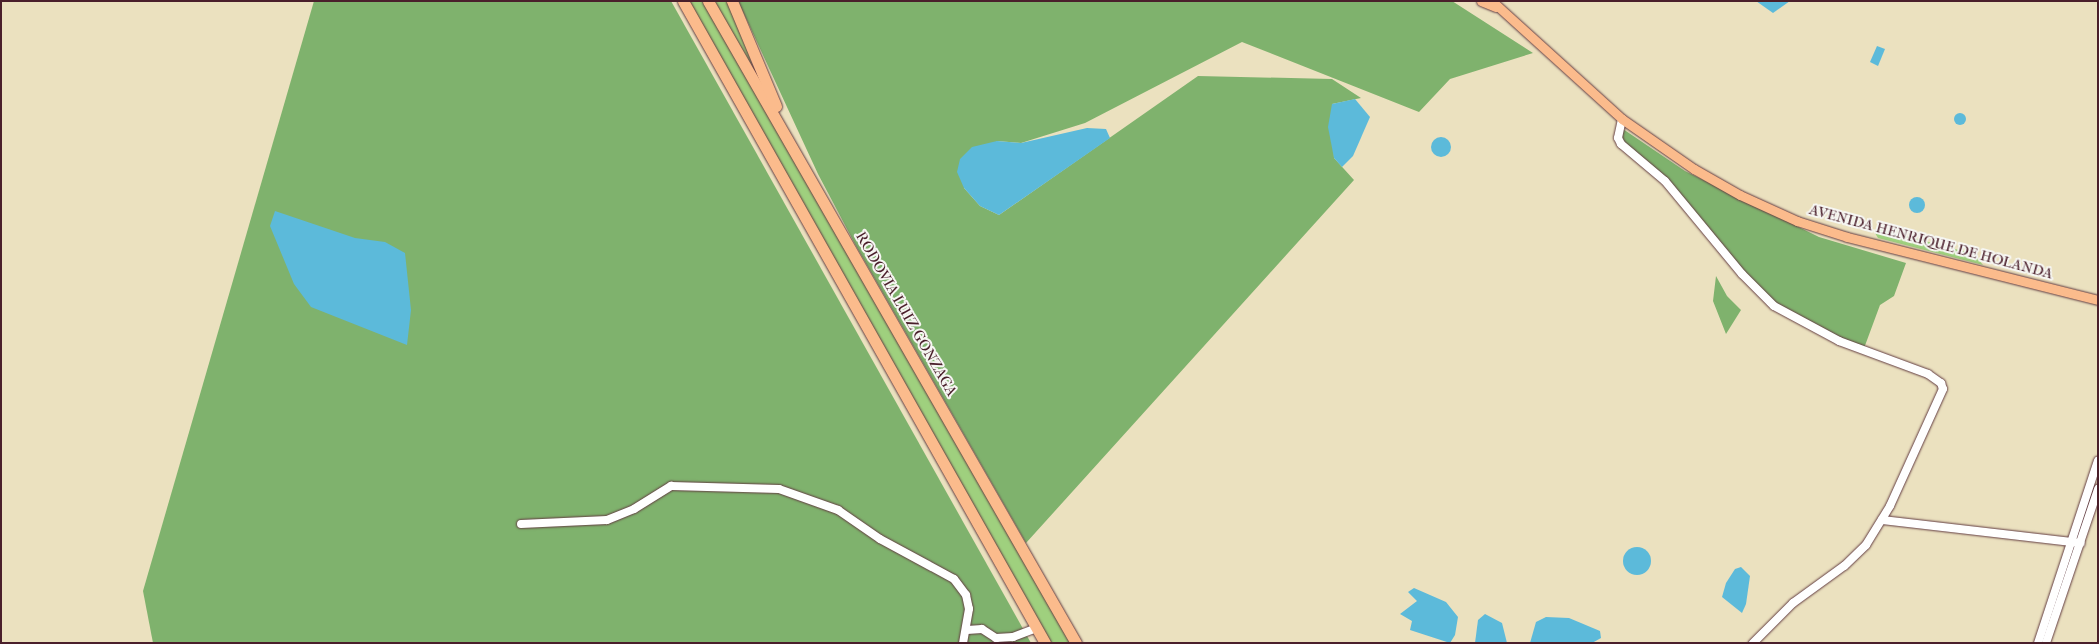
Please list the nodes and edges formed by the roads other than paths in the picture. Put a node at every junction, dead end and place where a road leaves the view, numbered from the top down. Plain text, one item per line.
1 (683, 1) edge
2 (708, 1) edge
3 (732, 1) edge
4 (1481, 1) edge
5 (1494, 4) edge
6 (1622, 119) junction
7 (795, 149) junction
8 (2098, 300) edge
9 (2098, 461) edge
10 (2098, 489) edge
11 (1882, 520) junction
12 (521, 524) dead end
13 (2077, 542) junction
14 (1037, 628) junction
15 (967, 630) junction
16 (962, 643) edge
17 (1045, 643) edge
18 (1076, 643) edge
19 (1753, 643) edge
20 (2038, 643) edge
21 (2046, 643) edge

1 - 14 highway
2 - 7 highway, RODOVIA LUIZ GONZAGA
3 - 7 highway
4 - 5 main road, AVENIDA HENRIQUE DE HOLANDA
5 - 6 main road, AVENIDA HENRIQUE DE HOLANDA
6 - 8 main road, AVENIDA HENRIQUE DE HOLANDA
6 - 11 street
7 - 18 highway, RODOVIA LUIZ GONZAGA
9 - 13 street
10 - 13 street
11 - 13 street
11 - 19 street
12 - 15 street
13 - 20 street
13 - 21 street
14 - 15 street
14 - 17 highway
15 - 16 street

